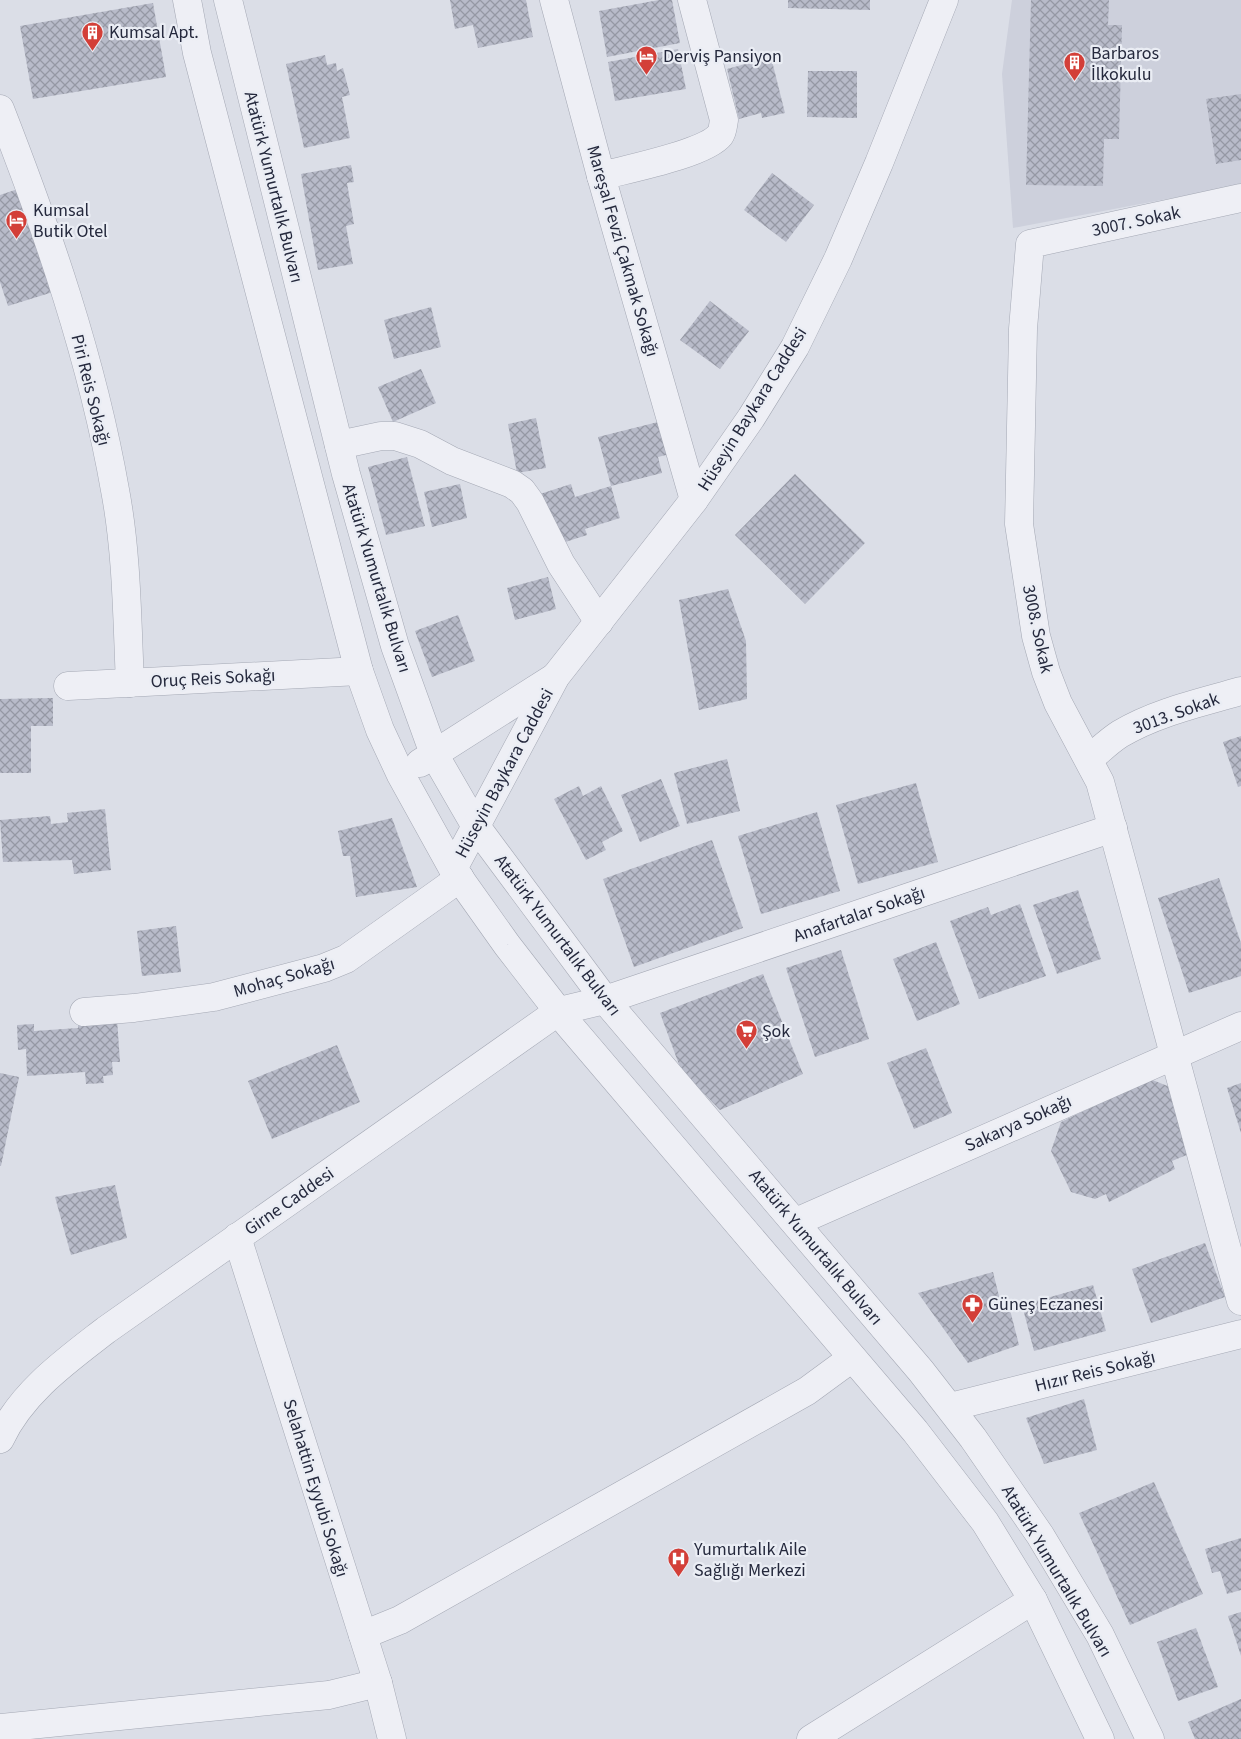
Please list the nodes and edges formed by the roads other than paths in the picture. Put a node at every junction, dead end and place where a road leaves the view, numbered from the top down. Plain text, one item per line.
1 (187, 0) edge
2 (228, 0) edge
3 (554, 0) edge
4 (692, 0) edge
5 (944, 0) edge
6 (0, 109) edge
7 (601, 176) junction
8 (1241, 198) edge
9 (1030, 244) joint
10 (339, 445) junction
11 (694, 500) junction
12 (599, 622) junction
13 (359, 671) junction
14 (556, 676) junction
15 (130, 683) junction
16 (68, 686) dead end
17 (1241, 691) edge
18 (434, 754) junction
19 (1089, 759) junction
20 (401, 775) junction
21 (475, 825) junction
22 (1113, 828) junction
23 (456, 874) junction
24 (605, 1000) junction
25 (559, 1011) junction
26 (84, 1012) dead end
27 (1241, 1026) edge
28 (1176, 1053) junction
29 (796, 1222) junction
30 (237, 1237) junction
31 (1241, 1301) edge
32 (1241, 1334) edge
33 (852, 1358) junction
34 (950, 1407) junction
35 (0, 1439) edge
36 (1033, 1600) junction
37 (362, 1635) junction
38 (378, 1683) junction
39 (0, 1728) edge
40 (392, 1739) edge
41 (811, 1739) edge
42 (1100, 1739) edge
43 (1150, 1739) edge

1 - 13 street, Atatürk Yumurtalık Bulvarı
2 - 10 street, Atatürk Yumurtalık Bulvarı
3 - 7 street, Mareşal Fevzi Çakmak Sokağı
4 - 7 street
5 - 11 street, Hüseyin Baykara Caddesi
6 - 15 street, Piri Reis Sokağı
7 - 11 street, Mareşal Fevzi Çakmak Sokağı
8 - 9 street, 3007. Sokak
9 - 19 street, 3008. Sokak
10 - 12 street
10 - 18 street, Atatürk Yumurtalık Bulvarı
11 - 12 street, Hüseyin Baykara Caddesi
12 - 14 street, Hüseyin Baykara Caddesi
13 - 15 street, Oruç Reis Sokağı
13 - 20 street, Atatürk Yumurtalık Bulvarı
14 - 18 street, Hüseyin Baykara Caddesi
14 - 21 street, Hüseyin Baykara Caddesi
15 - 16 street, Oruç Reis Sokağı
17 - 19 street, 3013. Sokak
18 - 20 street, Hüseyin Baykara Caddesi
18 - 21 street, Atatürk Yumurtalık Bulvarı
19 - 22 street, 3008. Sokak
20 - 23 street, Atatürk Yumurtalık Bulvarı
21 - 23 street, Hüseyin Baykara Caddesi
21 - 24 street, Atatürk Yumurtalık Bulvarı
22 - 24 street, Anafartalar Sokağı
22 - 28 street, 3008. Sokak
23 - 25 street, Atatürk Yumurtalık Bulvarı
23 - 26 street, Mohaç Sokağı
24 - 25 street, Girne Caddesi
24 - 29 street, Atatürk Yumurtalık Bulvarı
25 - 30 street, Girne Caddesi
25 - 33 street, Atatürk Yumurtalık Bulvarı
27 - 28 street, Sakarya Sokağı
28 - 29 street, Sakarya Sokağı
28 - 31 street, 3008. Sokak
29 - 34 street, Atatürk Yumurtalık Bulvarı
30 - 35 street, Girne Caddesi
30 - 37 street, Selahattin Eyyubi Sokağı
32 - 34 street, Hızır Reis Sokağı
33 - 36 street, Atatürk Yumurtalık Bulvarı
33 - 37 street
34 - 43 street, Atatürk Yumurtalık Bulvarı
36 - 41 street
36 - 42 street, Atatürk Yumurtalık Bulvarı
37 - 38 street, Selahattin Eyyubi Sokağı
38 - 39 street
38 - 40 street, Selahattin Eyyubi Sokağı

